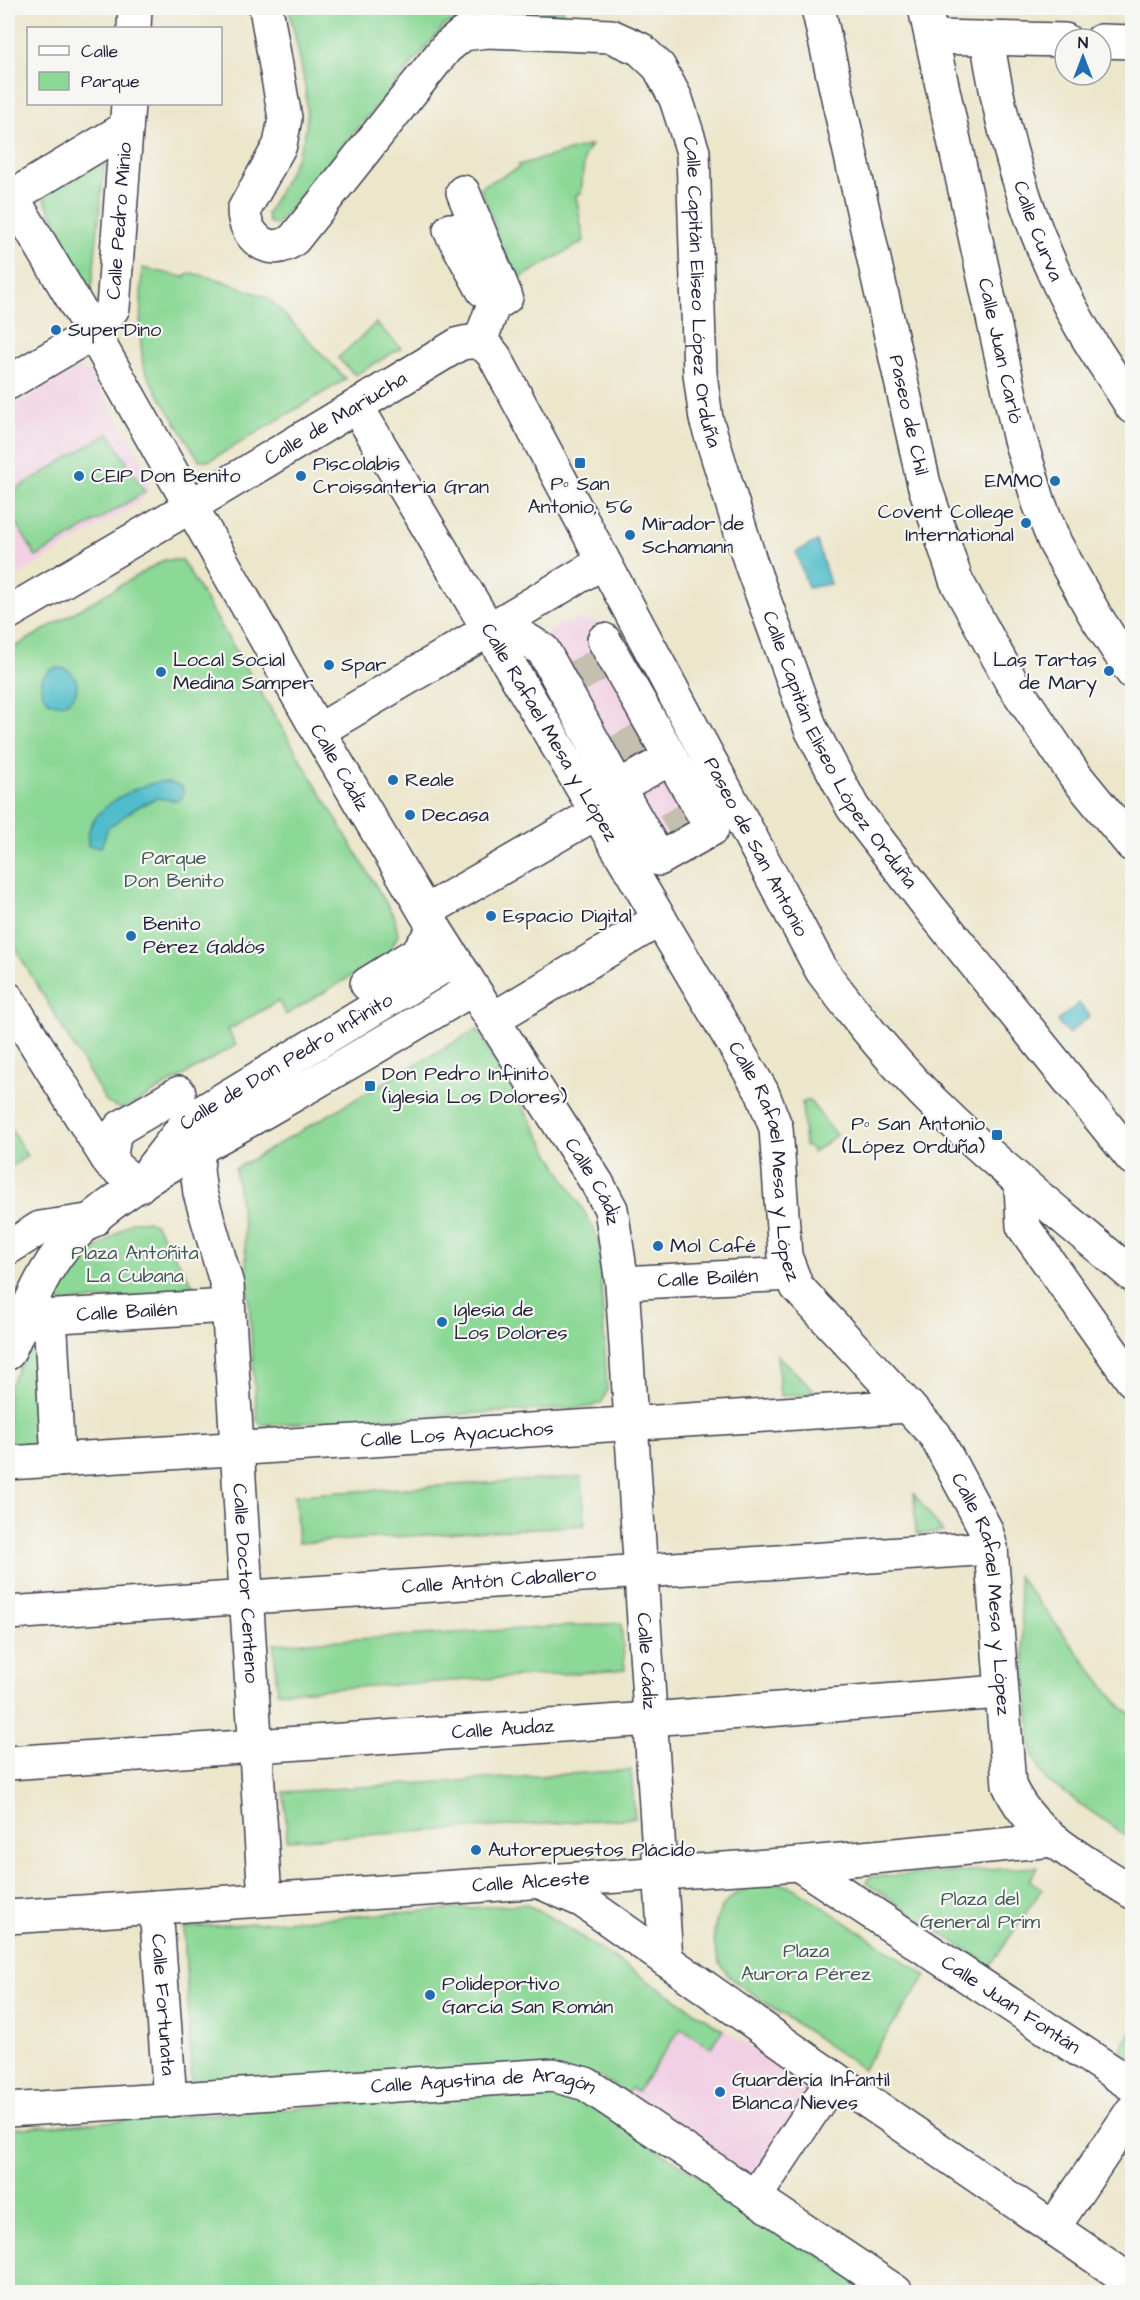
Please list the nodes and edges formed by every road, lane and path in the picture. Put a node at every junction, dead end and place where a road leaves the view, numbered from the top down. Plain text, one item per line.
1 (135, 8) edge
2 (266, 8) edge
3 (818, 8) edge
4 (928, 22) edge
5 (134, 27) edge
6 (987, 38) junction
7 (1053, 40) edge
8 (1113, 41) edge
9 (1132, 42) edge
10 (127, 116) edge
11 (463, 192) dead end
12 (9, 196) edge
13 (450, 230) dead end
14 (93, 333) junction
15 (480, 342) junction
16 (8, 383) edge
17 (1132, 406) edge
18 (357, 407) junction
19 (191, 507) junction
20 (603, 562) junction
21 (8, 613) edge
22 (630, 615) junction
23 (1095, 615) junction
24 (486, 630) junction
25 (1132, 642) edge
26 (1132, 672) edge
27 (318, 731) junction
28 (658, 742) junction
29 (611, 767) junction
30 (596, 813) junction
31 (1132, 845) edge
32 (660, 919) junction
33 (430, 920) junction
34 (454, 960) junction
35 (367, 984) dead end
36 (472, 989) junction
37 (8, 999) edge
38 (493, 1019) junction
39 (17, 1035) edge
40 (180, 1093) dead end
41 (199, 1147) junction
42 (1132, 1158) edge
43 (110, 1163) junction
44 (1021, 1184) junction
45 (139, 1186) junction
46 (94, 1220) junction
47 (8, 1248) edge
48 (224, 1266) junction
49 (791, 1274) junction
50 (1132, 1275) edge
51 (622, 1283) junction
52 (228, 1306) junction
53 (31, 1318) junction
54 (8, 1353) edge
55 (1132, 1380) edge
56 (908, 1406) junction
57 (631, 1423) junction
58 (236, 1449) junction
59 (58, 1460) junction
60 (8, 1463) edge
61 (991, 1548) junction
62 (641, 1573) junction
63 (245, 1598) junction
64 (8, 1613) edge
65 (1000, 1692) junction
66 (650, 1719) junction
67 (255, 1747) junction
68 (8, 1763) edge
69 (1054, 1840) junction
70 (798, 1864) junction
71 (660, 1873) junction
72 (536, 1880) junction
73 (1132, 1892) edge
74 (265, 1899) junction
75 (156, 1907) junction
76 (8, 1917) edge
77 (666, 1959) junction
78 (834, 2078) junction
79 (1132, 2085) edge
80 (170, 2100) junction
81 (8, 2110) edge
82 (1132, 2111) edge
83 (755, 2197) junction
84 (1053, 2228) junction
85 (1132, 2282) edge
86 (896, 2292) edge

1 - 5 street
2 - 42 street, Calle Capitán Eliseo López Orduña
3 - 31 street, Paseo de Chil
4 - 6 street
4 - 23 street, Calle Juan Carló
6 - 7 street
6 - 17 street, Calle Curva
8 - 9 street
10 - 12 street
10 - 14 street, Calle Pedro Minio
11 - 15 street
12 - 14 street, Calle Cádiz
13 - 15 street
14 - 16 street
14 - 19 street, Calle Cádiz
15 - 18 street, Calle de Mariucha
15 - 20 street, Paseo de San Antonio
18 - 19 street, Calle de Mariucha
18 - 24 street, Calle Rafael Mesa y López
19 - 21 street, Calle de Mariucha
19 - 27 street, Calle Cádiz
20 - 22 street, Paseo de San Antonio
20 - 24 street
22 - 28 street
22 - 44 street, Paseo de San Antonio
23 - 25 street
23 - 26 street, Calle Juan Carló
24 - 27 street
24 - 29 street
24 - 30 street, Calle Rafael Mesa y López
27 - 33 street, Calle Cádiz
28 - 29 street
28 - 29 street
30 - 32 street, Calle Rafael Mesa y López
30 - 33 street
32 - 38 street
32 - 49 street, Calle Rafael Mesa y López
33 - 34 street, Calle Cádiz
33 - 35 street
34 - 36 street, Calle Cádiz
34 - 45 street, Calle de Don Pedro Infinito
36 - 38 street, Calle Cádiz
36 - 41 street, Calle de Don Pedro Infinito
37 - 39 street
38 - 51 street, Calle Cádiz
39 - 43 street
40 - 43 street
41 - 45 street, Calle de Don Pedro Infinito
41 - 48 street, Calle Doctor Centeno
43 - 45 street
44 - 50 street, Paseo de San Antonio
44 - 55 street
45 - 46 street, Calle de Don Pedro Infinito
45 - 48 street, Calle Doctor Centeno
46 - 47 street
46 - 53 street, Calle de Don Pedro Infinito
48 - 52 street, Calle Doctor Centeno
49 - 51 street, Calle Bailén
49 - 56 street, Calle Rafael Mesa y López
51 - 57 street, Calle Cádiz
52 - 53 street, Calle Bailén
52 - 58 street, Calle Doctor Centeno
53 - 54 street, Calle de Don Pedro Infinito
53 - 59 street
56 - 57 street, Calle Los Ayacuchos
56 - 61 street, Calle Rafael Mesa y López
57 - 58 street, Calle Los Ayacuchos
57 - 62 street, Calle Cádiz
58 - 59 street, Calle Los Ayacuchos
58 - 63 street, Calle Doctor Centeno
59 - 60 street, Calle Los Ayacuchos
61 - 62 street, Calle Antón Caballero
61 - 65 street, Calle Rafael Mesa y López
62 - 63 street, Calle Antón Caballero
62 - 66 street, Calle Cádiz
63 - 64 street, Calle Antón Caballero
63 - 67 street, Calle Doctor Centeno
65 - 66 street, Calle Audaz
65 - 69 street, Calle Rafael Mesa y López
66 - 67 street, Calle Audaz
66 - 71 street, Calle Cádiz
67 - 68 street, Calle Audaz
67 - 74 street, Calle Doctor Centeno
69 - 70 street, Calle Alceste
69 - 73 street, Calle Rafael Mesa y López
70 - 71 street, Calle Alceste
70 - 79 street, Calle Juan Fontán
71 - 72 street, Calle Alceste
71 - 77 street, Calle Cádiz
72 - 74 street, Calle Alceste
72 - 77 street
74 - 75 street, Calle Alceste
75 - 76 street, Calle Alceste
75 - 80 street, Calle Fortunata
77 - 78 street
78 - 83 street
78 - 84 street
80 - 81 street, Calle Agustina de Aragón
80 - 83 street, Calle Agustina de Aragón
82 - 84 street
83 - 86 street, Calle Agustina de Aragón
84 - 85 street

